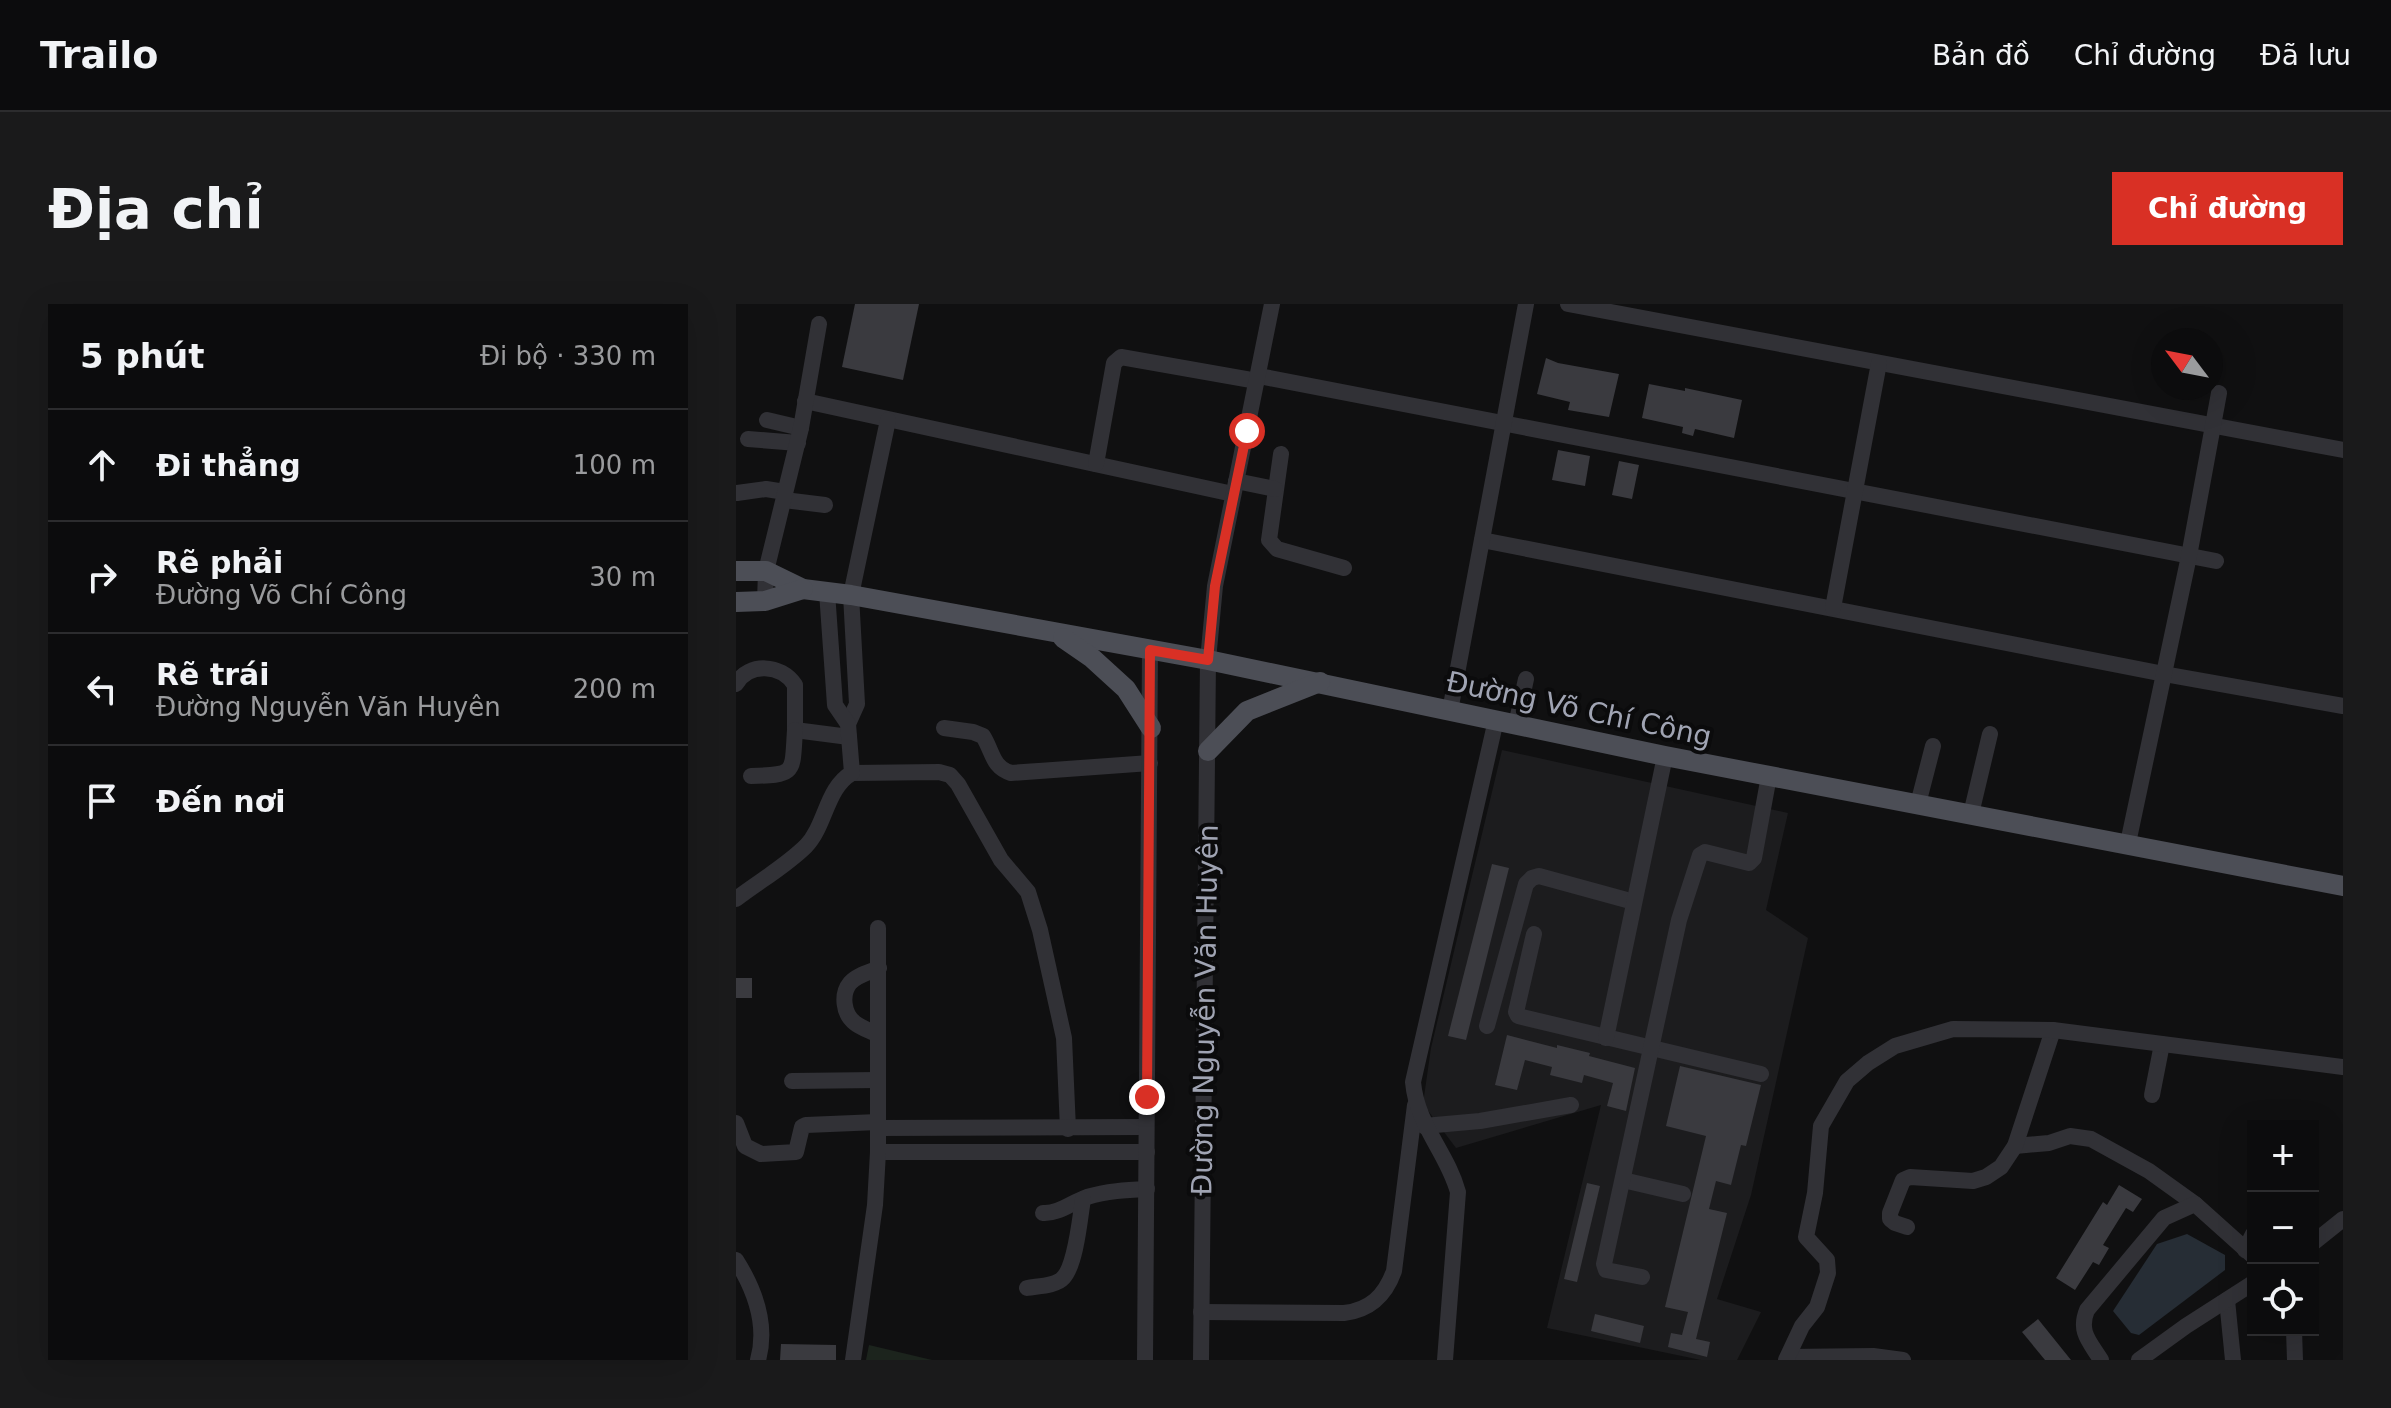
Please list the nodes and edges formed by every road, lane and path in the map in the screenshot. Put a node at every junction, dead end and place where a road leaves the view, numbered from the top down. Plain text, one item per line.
1 (1272, 304) edge
2 (1526, 304) edge
3 (1568, 304) edge
4 (819, 324) dead end
5 (1879, 363) junction
6 (1258, 378) junction
7 (2218, 400) edge
8 (805, 401) junction
9 (767, 420) dead end
10 (888, 420) junction
11 (1505, 423) junction
12 (2213, 426) junction
13 (799, 436) junction
14 (748, 439) dead end
15 (2343, 450) edge
16 (1281, 454) dead end
17 (1096, 464) junction
18 (1235, 487) junction
19 (1275, 489) junction
20 (1855, 491) junction
21 (737, 493) edge
22 (784, 496) junction
23 (825, 505) dead end
24 (1482, 540) junction
25 (2189, 556) junction
26 (2216, 561) dead end
27 (1344, 568) dead end
28 (736, 571) edge
29 (766, 571) junction
30 (803, 589) junction
31 (827, 592) junction
32 (851, 595) junction
33 (765, 601) junction
34 (736, 602) edge
35 (1833, 608) junction
36 (1052, 631) junction
37 (1150, 650) junction
38 (1208, 660) junction
39 (2164, 674) junction
40 (1526, 679) dead end
41 (1320, 682) junction
42 (736, 684) edge
43 (2343, 706) edge
44 (1450, 711) junction
45 (1506, 722) junction
46 (944, 728) dead end
47 (1151, 728) junction
48 (795, 730) junction
49 (848, 731) junction
50 (1990, 734) dead end
51 (1933, 746) dead end
52 (1208, 751) junction
53 (1665, 756) junction
54 (1150, 763) junction
55 (852, 773) junction
56 (751, 776) dead end
57 (1769, 776) junction
58 (1918, 804) junction
59 (1971, 814) junction
60 (2128, 843) junction
61 (2343, 886) edge
62 (736, 899) edge
63 (1634, 902) junction
64 (878, 928) dead end
65 (1534, 934) dead end
66 (879, 968) junction
67 (1487, 1026) dead end
68 (2053, 1030) junction
69 (878, 1035) junction
70 (1606, 1038) junction
71 (2162, 1044) junction
72 (1652, 1049) junction
73 (2343, 1067) edge
74 (1761, 1074) dead end
75 (877, 1080) junction
76 (792, 1081) dead end
77 (2152, 1095) dead end
78 (1415, 1104) junction
79 (1571, 1105) dead end
80 (736, 1123) edge
81 (878, 1125) junction
82 (1424, 1126) junction
83 (1146, 1127) junction
84 (1068, 1129) junction
85 (2015, 1146) junction
86 (878, 1152) junction
87 (1147, 1152) junction
88 (1966, 1169) dead end
89 (1994, 1172) junction
90 (1623, 1180) junction
91 (1147, 1189) junction
92 (1683, 1194) dead end
93 (1083, 1199) junction
94 (2195, 1204) junction
95 (1043, 1213) dead end
96 (2343, 1219) edge
97 (1907, 1227) dead end
98 (2319, 1238) edge
99 (2247, 1251) edge
100 (736, 1260) edge
101 (1642, 1277) dead end
102 (2247, 1287) edge
103 (1027, 1288) dead end
104 (2227, 1300) junction
105 (1201, 1312) junction
106 (2294, 1336) edge
107 (1792, 1358) edge
108 (758, 1360) edge
109 (853, 1360) edge
110 (1145, 1360) edge
111 (1201, 1360) edge
112 (1445, 1360) edge
113 (1903, 1360) edge
114 (2101, 1360) edge
115 (2139, 1360) edge
116 (2233, 1360) edge
117 (2295, 1360) edge

1 - 6 street, Đường Nguyễn Văn Huyên
2 - 11 street
3 - 5 street
4 - 8 street
5 - 12 street
5 - 20 street
6 - 11 street
6 - 17 street
6 - 18 street, Đường Nguyễn Văn Huyên
7 - 12 street
8 - 10 street
8 - 13 street
9 - 13 street
10 - 17 street
10 - 32 street
11 - 20 street
11 - 24 street
12 - 15 street
12 - 25 street
13 - 14 street
13 - 22 street
16 - 19 street
17 - 18 street
18 - 19 street
18 - 38 street, Đường Nguyễn Văn Huyên
19 - 27 street
20 - 25 street
20 - 35 street
21 - 22 street
22 - 23 street
22 - 29 street
24 - 35 street
24 - 44 street
25 - 26 street
25 - 39 street
28 - 29 main road, Đường Võ Chí Công
29 - 30 main road, Đường Võ Chí Công
29 - 33 street
30 - 31 main road, Đường Võ Chí Công
30 - 33 main road, Đường Võ Chí Công
31 - 32 main road, Đường Võ Chí Công
31 - 49 street
32 - 36 main road, Đường Võ Chí Công
32 - 49 street
33 - 34 main road, Đường Võ Chí Công
35 - 39 street
36 - 37 main road, Đường Võ Chí Công
36 - 47 main road
37 - 38 main road, Đường Võ Chí Công
37 - 47 street, Đường Nguyễn Văn Huyên
38 - 41 main road, Đường Võ Chí Công
38 - 52 street, Đường Nguyễn Văn Huyên
39 - 43 street
39 - 60 street
40 - 45 street
41 - 44 main road, Đường Võ Chí Công
41 - 52 main road
42 - 48 street
44 - 45 main road, Đường Võ Chí Công
45 - 53 main road, Đường Võ Chí Công
45 - 78 street
46 - 54 street
47 - 54 street, Đường Nguyễn Văn Huyên
48 - 49 street
48 - 56 street
49 - 55 street
50 - 59 street
51 - 58 street
52 - 105 street, Đường Nguyễn Văn Huyên
53 - 57 main road, Đường Võ Chí Công
53 - 63 street
54 - 83 street, Đường Nguyễn Văn Huyên
55 - 62 street
55 - 84 street
57 - 58 main road, Đường Võ Chí Công
57 - 72 street
58 - 59 main road, Đường Võ Chí Công
59 - 60 main road, Đường Võ Chí Công
60 - 61 main road, Đường Võ Chí Công
63 - 67 street
63 - 70 street
64 - 66 street
65 - 70 street
66 - 69 street
66 - 69 street
68 - 71 street
68 - 85 street
68 - 107 street
69 - 75 street
70 - 72 street
71 - 73 street
71 - 77 street
72 - 74 street
72 - 90 street
75 - 76 street
75 - 81 street
78 - 82 street
78 - 105 street
79 - 82 street
80 - 81 street
81 - 84 street
81 - 86 street
82 - 112 street
83 - 84 street
83 - 87 street, Đường Nguyễn Văn Huyên
85 - 89 street
85 - 94 street
86 - 87 street
86 - 109 street
87 - 91 street, Đường Nguyễn Văn Huyên
88 - 89 street
89 - 97 street
90 - 92 street
90 - 101 street
91 - 93 street
91 - 110 street, Đường Nguyễn Văn Huyên
93 - 95 street
93 - 103 street
94 - 99 street
94 - 114 street
96 - 98 street
100 - 108 street
102 - 104 street
104 - 115 street
104 - 116 street
105 - 111 street, Đường Nguyễn Văn Huyên
106 - 117 street
107 - 113 street

